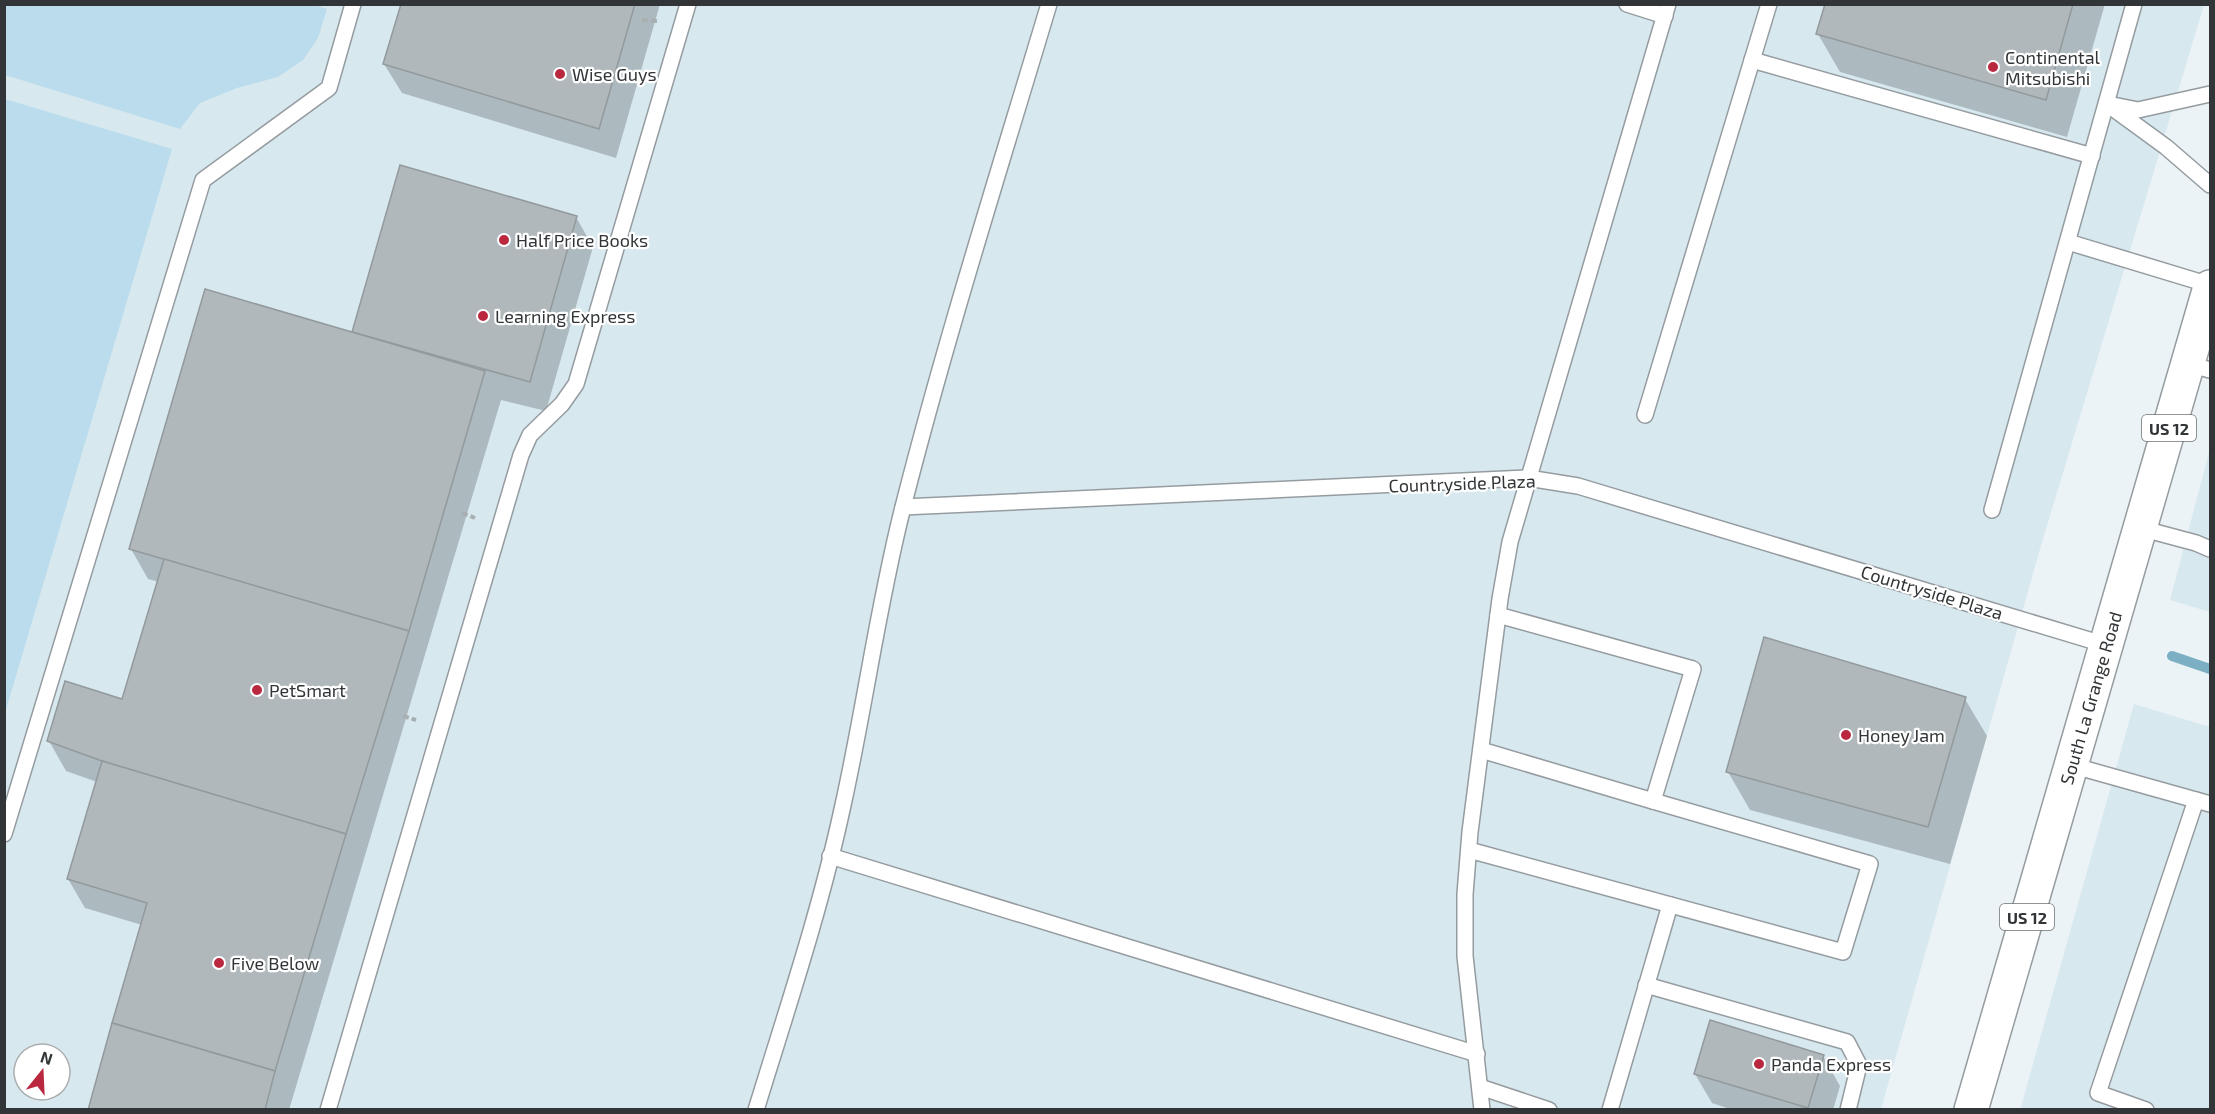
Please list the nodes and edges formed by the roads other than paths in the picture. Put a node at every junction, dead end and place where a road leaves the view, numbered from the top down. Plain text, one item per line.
1 (353, 4) edge
2 (688, 4) edge
3 (1049, 4) edge
4 (1627, 4) edge
5 (1769, 4) edge
6 (2134, 4) edge
7 (1666, 10) edge
8 (1752, 60) junction
9 (2211, 94) edge
10 (2107, 104) junction
11 (2092, 156) junction
12 (2211, 185) edge
13 (2068, 242) junction
14 (2211, 286) edge
15 (2199, 367) edge
16 (1645, 415) dead end
17 (1528, 478) junction
18 (903, 507) junction
19 (1992, 510) dead end
20 (2140, 528) junction
21 (2211, 549) edge
22 (1498, 615) junction
23 (2106, 645) junction
24 (1481, 750) junction
25 (2071, 765) junction
26 (1653, 801) junction
27 (2203, 802) edge
28 (4, 834) edge
29 (1469, 850) junction
30 (831, 856) junction
31 (1670, 904) junction
32 (1646, 985) junction
33 (1477, 1054) junction
34 (1480, 1088) junction
35 (328, 1110) edge
36 (756, 1110) edge
37 (1482, 1110) edge
38 (1549, 1110) edge
39 (1610, 1110) edge
40 (1848, 1110) edge
41 (1971, 1110) edge
42 (2146, 1110) edge

1 - 28 lane
2 - 35 lane
3 - 18 lane
4 - 7 lane
5 - 8 lane
6 - 10 lane
7 - 17 lane
8 - 11 lane
8 - 16 lane
9 - 10 lane
10 - 11 lane
10 - 12 lane
11 - 13 lane
13 - 14 lane
13 - 19 lane
14 - 15 main road, South La Grange Road / US 12
15 - 20 main road, South La Grange Road / US 12
17 - 18 lane, Countryside Plaza
17 - 22 lane
17 - 23 lane, Countryside Plaza
18 - 30 lane
20 - 21 lane
20 - 23 main road, South La Grange Road / US 12
22 - 24 lane
22 - 26 lane
23 - 25 main road, South La Grange Road / US 12
24 - 26 lane
24 - 29 lane
25 - 27 lane
25 - 41 main road, South La Grange Road / US 12
26 - 31 lane
27 - 42 lane
29 - 31 lane
29 - 33 lane
30 - 33 lane
30 - 36 lane
31 - 32 lane
32 - 39 lane
32 - 40 lane
33 - 34 lane
34 - 37 lane
34 - 38 lane

